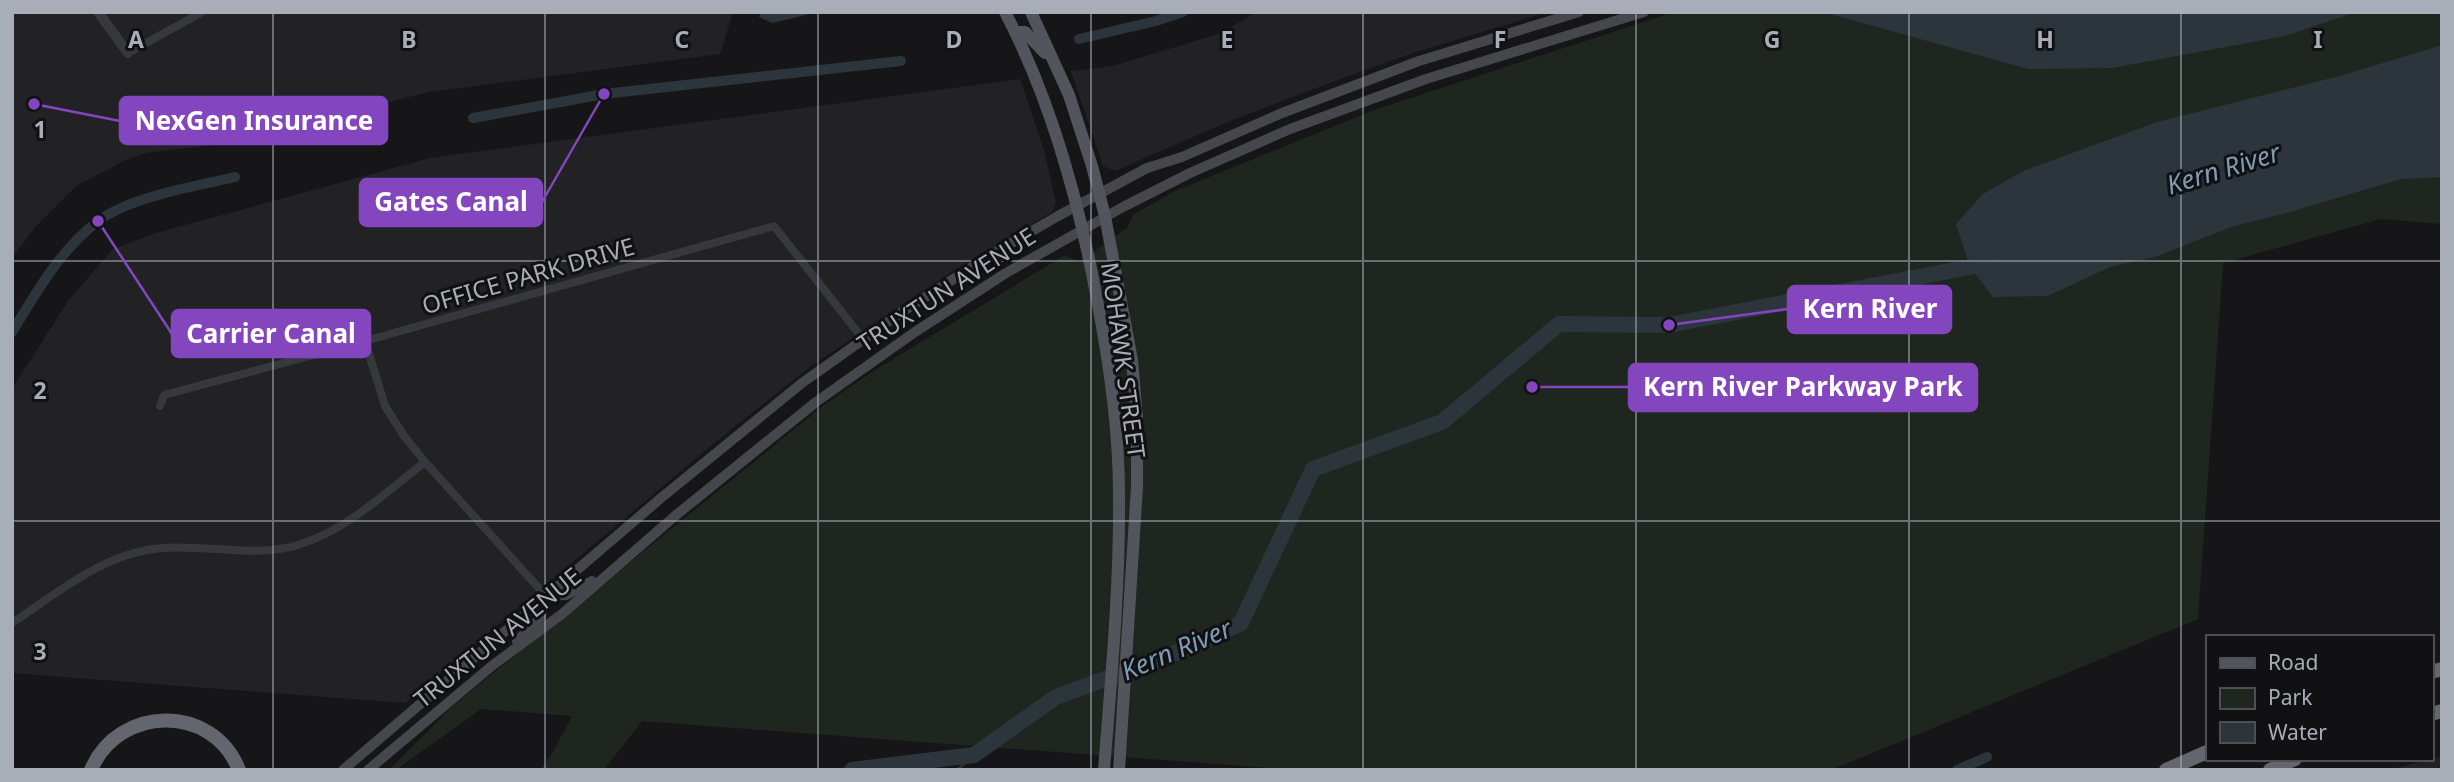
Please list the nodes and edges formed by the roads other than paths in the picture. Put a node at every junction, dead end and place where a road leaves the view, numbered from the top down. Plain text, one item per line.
1 (98, 12) edge
2 (202, 12) edge
3 (1005, 12) edge
4 (1031, 12) edge
5 (1578, 12) edge
6 (1620, 12) edge
7 (1644, 12) edge
8 (1597, 27) junction
9 (1015, 32) junction
10 (128, 53) joint
11 (1056, 66) junction
12 (1099, 193) junction
13 (1076, 206) junction
14 (1105, 216) junction
15 (1084, 229) junction
16 (863, 339) junction
17 (365, 341) junction
18 (160, 406) dead end
19 (425, 462) junction
20 (611, 570) junction
21 (546, 596) junction
22 (12, 623) edge
23 (493, 665) junction
24 (427, 698) junction
25 (2206, 752) edge
26 (2290, 761) edge
27 (371, 767) edge
28 (92, 770) edge
29 (239, 770) edge
30 (343, 770) edge
31 (1104, 770) edge
32 (1119, 770) edge
33 (2166, 770) edge
34 (2270, 770) edge

1 - 10 street
2 - 10 street
3 - 9 main road, MOHAWK STREET
4 - 11 main road, MOHAWK STREET
5 - 12 main road, TRUXTUN AVENUE
6 - 8 main road
7 - 8 main road, TRUXTUN AVENUE
8 - 14 main road, TRUXTUN AVENUE
9 - 11 main road
9 - 13 main road, MOHAWK STREET
11 - 12 main road, MOHAWK STREET
12 - 13 main road, TRUXTUN AVENUE
12 - 14 main road, MOHAWK STREET
13 - 15 main road, MOHAWK STREET
13 - 16 main road, TRUXTUN AVENUE
14 - 15 main road, TRUXTUN AVENUE
14 - 32 main road, MOHAWK STREET
15 - 20 main road, TRUXTUN AVENUE
15 - 31 main road, MOHAWK STREET
16 - 17 street, OFFICE PARK DRIVE
16 - 21 main road, TRUXTUN AVENUE
17 - 18 street, OFFICE PARK DRIVE
17 - 19 street
19 - 21 street
19 - 22 street
20 - 21 main road
20 - 23 main road, TRUXTUN AVENUE
21 - 23 main road
21 - 24 main road, TRUXTUN AVENUE
23 - 27 main road, TRUXTUN AVENUE
24 - 27 main road
24 - 30 main road, TRUXTUN AVENUE
25 - 33 highway
26 - 34 highway
28 - 29 highway

